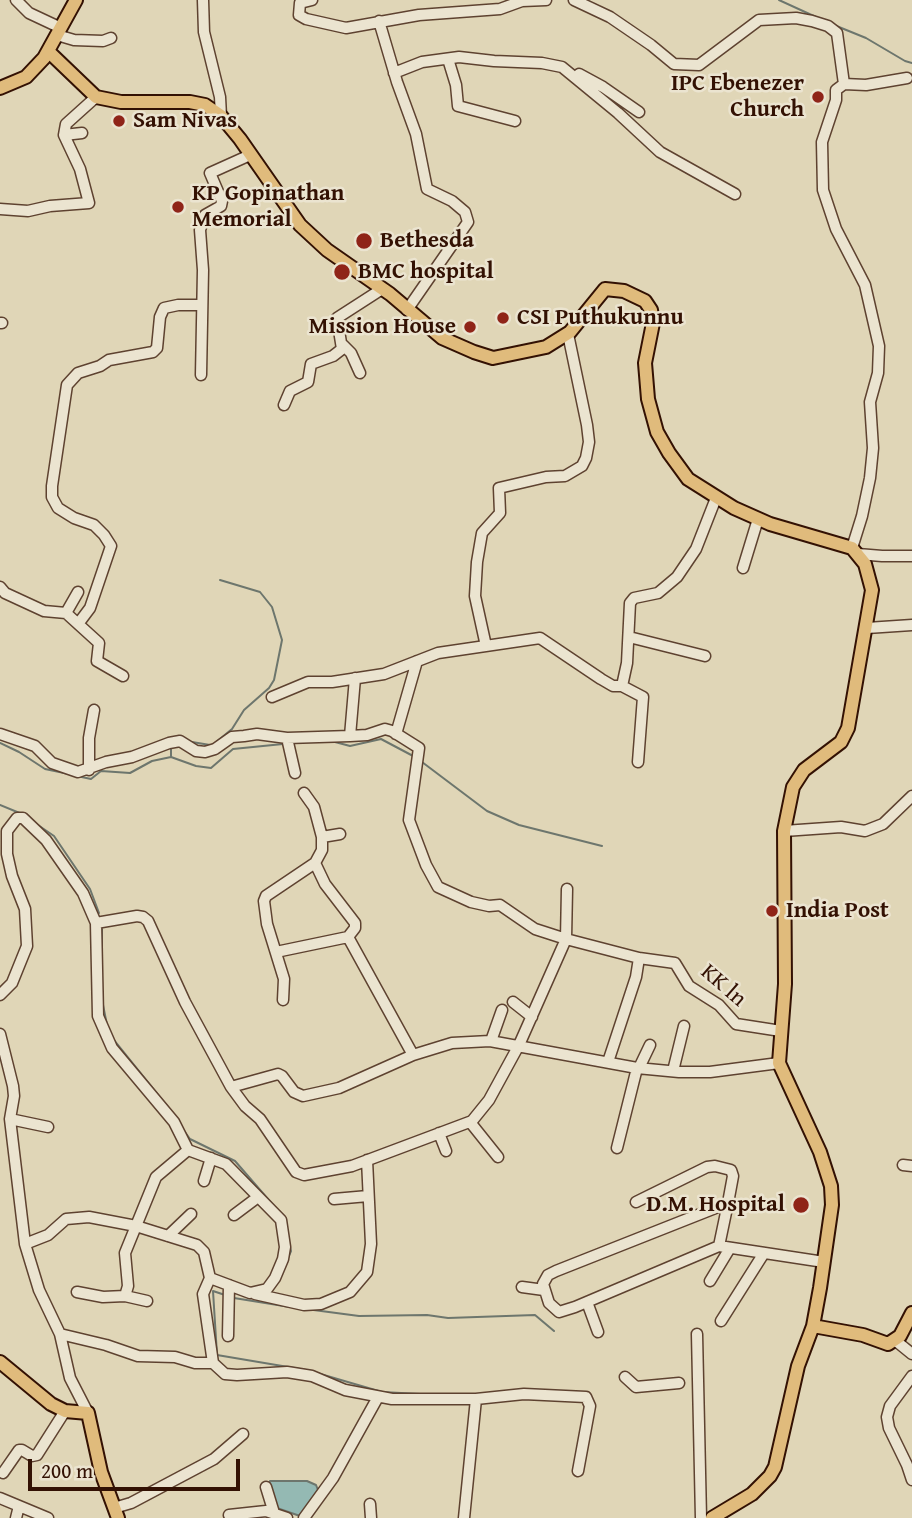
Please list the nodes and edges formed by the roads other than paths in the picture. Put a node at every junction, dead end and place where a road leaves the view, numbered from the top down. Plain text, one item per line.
1 (16, 0) edge
2 (76, 0) edge
3 (203, 0) edge
4 (312, 0) edge
5 (546, 0) edge
6 (574, 0) edge
7 (500, 5) edge
8 (379, 21) junction
9 (59, 32) junction
10 (111, 38) dead end
11 (48, 51) junction
12 (448, 59) junction
13 (562, 67) junction
14 (394, 73) junction
15 (907, 78) dead end
16 (844, 84) junction
17 (0, 88) edge
18 (96, 97) junction
19 (639, 112) dead end
20 (221, 116) junction
21 (515, 121) dead end
22 (82, 134) dead end
23 (64, 135) junction
24 (250, 155) junction
25 (735, 194) dead end
26 (0, 209) edge
27 (382, 289) junction
28 (201, 305) junction
29 (407, 310) junction
30 (568, 334) junction
31 (343, 345) junction
32 (360, 373) dead end
33 (201, 375) dead end
34 (284, 405) dead end
35 (716, 498) junction
36 (758, 519) junction
37 (855, 551) junction
38 (912, 556) edge
39 (743, 568) dead end
40 (0, 587) edge
41 (78, 592) dead end
42 (66, 614) junction
43 (78, 624) junction
44 (912, 625) edge
45 (867, 628) junction
46 (629, 637) junction
47 (486, 646) junction
48 (705, 656) dead end
49 (417, 661) junction
50 (123, 676) dead end
51 (355, 678) junction
52 (622, 686) junction
53 (272, 697) dead end
54 (94, 710) dead end
55 (0, 734) edge
56 (396, 734) junction
57 (350, 736) junction
58 (287, 738) junction
59 (638, 762) dead end
60 (89, 770) junction
61 (295, 773) dead end
62 (304, 793) dead end
63 (912, 796) edge
64 (784, 831) junction
65 (341, 834) dead end
66 (322, 837) junction
67 (315, 863) junction
68 (567, 889) dead end
69 (96, 923) junction
70 (348, 937) junction
71 (566, 939) junction
72 (276, 951) junction
73 (639, 958) junction
74 (0, 995) edge
75 (283, 1000) dead end
76 (513, 1002) dead end
77 (502, 1010) dead end
78 (531, 1017) junction
79 (684, 1026) dead end
80 (781, 1031) junction
81 (0, 1034) edge
82 (491, 1041) junction
83 (519, 1045) junction
84 (650, 1045) dead end
85 (412, 1055) junction
86 (2, 1056) edge
87 (608, 1062) junction
88 (779, 1063) junction
89 (638, 1068) junction
90 (673, 1072) junction
91 (231, 1087) junction
92 (10, 1119) junction
93 (470, 1122) junction
94 (48, 1127) dead end
95 (439, 1133) junction
96 (617, 1148) dead end
97 (188, 1150) junction
98 (446, 1151) dead end
99 (498, 1157) dead end
100 (211, 1158) junction
101 (367, 1160) junction
102 (204, 1181) dead end
103 (368, 1196) junction
104 (258, 1197) junction
105 (334, 1199) dead end
106 (636, 1202) dead end
107 (728, 1203) junction
108 (191, 1214) dead end
109 (234, 1215) dead end
110 (136, 1226) junction
111 (168, 1236) junction
112 (25, 1244) junction
113 (719, 1246) junction
114 (730, 1248) junction
115 (764, 1253) junction
116 (824, 1262) junction
117 (210, 1278) junction
118 (710, 1281) dead end
119 (229, 1285) junction
120 (522, 1287) dead end
121 (544, 1290) junction
122 (77, 1292) dead end
123 (250, 1293) junction
124 (125, 1296) junction
125 (147, 1301) dead end
126 (587, 1303) junction
127 (912, 1314) edge
128 (722, 1321) dead end
129 (813, 1326) junction
130 (598, 1332) dead end
131 (60, 1334) junction
132 (697, 1335) dead end
133 (228, 1336) dead end
134 (896, 1341) junction
135 (912, 1354) edge
136 (0, 1362) edge
137 (213, 1363) junction
138 (912, 1376) edge
139 (625, 1377) dead end
140 (680, 1383) dead end
141 (377, 1397) junction
142 (476, 1399) junction
143 (65, 1410) junction
144 (88, 1413) junction
145 (243, 1434) dead end
146 (578, 1471) dead end
147 (3, 1473) dead end
148 (912, 1480) edge
149 (266, 1487) dead end
150 (0, 1498) edge
151 (370, 1503) dead end
152 (19, 1506) junction
153 (116, 1513) edge
154 (274, 1513) junction
155 (229, 1515) dead end
156 (257, 1515) edge
157 (16, 1518) edge
158 (48, 1518) edge
159 (287, 1518) edge
160 (304, 1518) edge
161 (371, 1518) edge
162 (464, 1518) edge
163 (701, 1518) edge
164 (712, 1518) edge

1 - 9 street
2 - 9 main road
3 - 20 street
4 - 8 street
5 - 7 street
6 - 16 street
7 - 8 street
8 - 14 street
9 - 10 street
9 - 11 main road
11 - 17 main road
11 - 18 main road
12 - 13 street
12 - 14 street
12 - 21 street
13 - 19 street
13 - 25 street
14 - 29 street
15 - 16 street
16 - 37 street
18 - 20 main road
18 - 23 street
20 - 24 main road
22 - 23 street
23 - 26 street
24 - 27 main road
24 - 28 street
27 - 29 main road
27 - 31 street
28 - 33 street
28 - 43 street
29 - 30 main road
30 - 35 main road
30 - 47 street
31 - 32 street
31 - 34 street
35 - 36 main road
35 - 46 street
36 - 37 main road
36 - 39 street
37 - 38 street
37 - 45 main road
40 - 42 street
41 - 42 street
42 - 43 street
43 - 50 street
44 - 45 street
45 - 64 main road
46 - 48 street
46 - 52 street
47 - 49 street
47 - 52 street
49 - 51 street
49 - 56 street
51 - 53 street
51 - 57 street
52 - 59 street
54 - 60 street
55 - 60 street
56 - 57 street
56 - 71 street, KK ln
57 - 58 street
58 - 60 street
58 - 61 street
62 - 66 street
63 - 64 street
64 - 80 main road
65 - 66 street
66 - 67 street
67 - 70 street
67 - 72 street
68 - 71 street
69 - 74 street
69 - 91 street
69 - 97 street
70 - 72 street
70 - 85 street
71 - 73 street, KK ln
71 - 78 street
72 - 75 street
73 - 80 street, KK ln
73 - 87 street
76 - 78 street
77 - 82 street
78 - 83 street
79 - 90 street
80 - 88 main road
81 - 86 street
82 - 83 street
82 - 85 street
83 - 87 street
83 - 93 street
84 - 89 street
85 - 91 street
86 - 92 street
87 - 89 street
88 - 90 street
88 - 116 main road
89 - 90 street
89 - 96 street
91 - 101 street
92 - 94 street
92 - 112 street
93 - 95 street
93 - 99 street
95 - 98 street
95 - 101 street
97 - 100 street
97 - 110 street
100 - 102 street
100 - 104 street
101 - 103 street
103 - 105 street
103 - 123 street
104 - 109 street
104 - 123 street
106 - 107 street
107 - 113 street
107 - 121 street
108 - 111 street
110 - 111 street
110 - 112 street
110 - 124 street
111 - 117 street
112 - 131 street
113 - 114 street
113 - 126 street
114 - 115 street
114 - 118 street
115 - 116 street
115 - 128 street
116 - 129 main road
117 - 119 street
117 - 137 street
119 - 123 street
119 - 133 street
120 - 121 street
121 - 126 street
122 - 124 street
124 - 125 street
126 - 130 street
127 - 134 main road
129 - 134 main road
129 - 164 main road
131 - 137 street
131 - 144 street
132 - 163 street
134 - 135 street
136 - 143 main road
137 - 141 street
138 - 148 street
139 - 140 street
141 - 142 street
141 - 160 street
142 - 146 street
142 - 162 street
143 - 144 main road
143 - 147 street
144 - 153 main road
145 - 153 street
149 - 154 street
150 - 152 street
151 - 161 street
152 - 157 street
152 - 158 street
154 - 156 street
154 - 159 street
155 - 156 street

